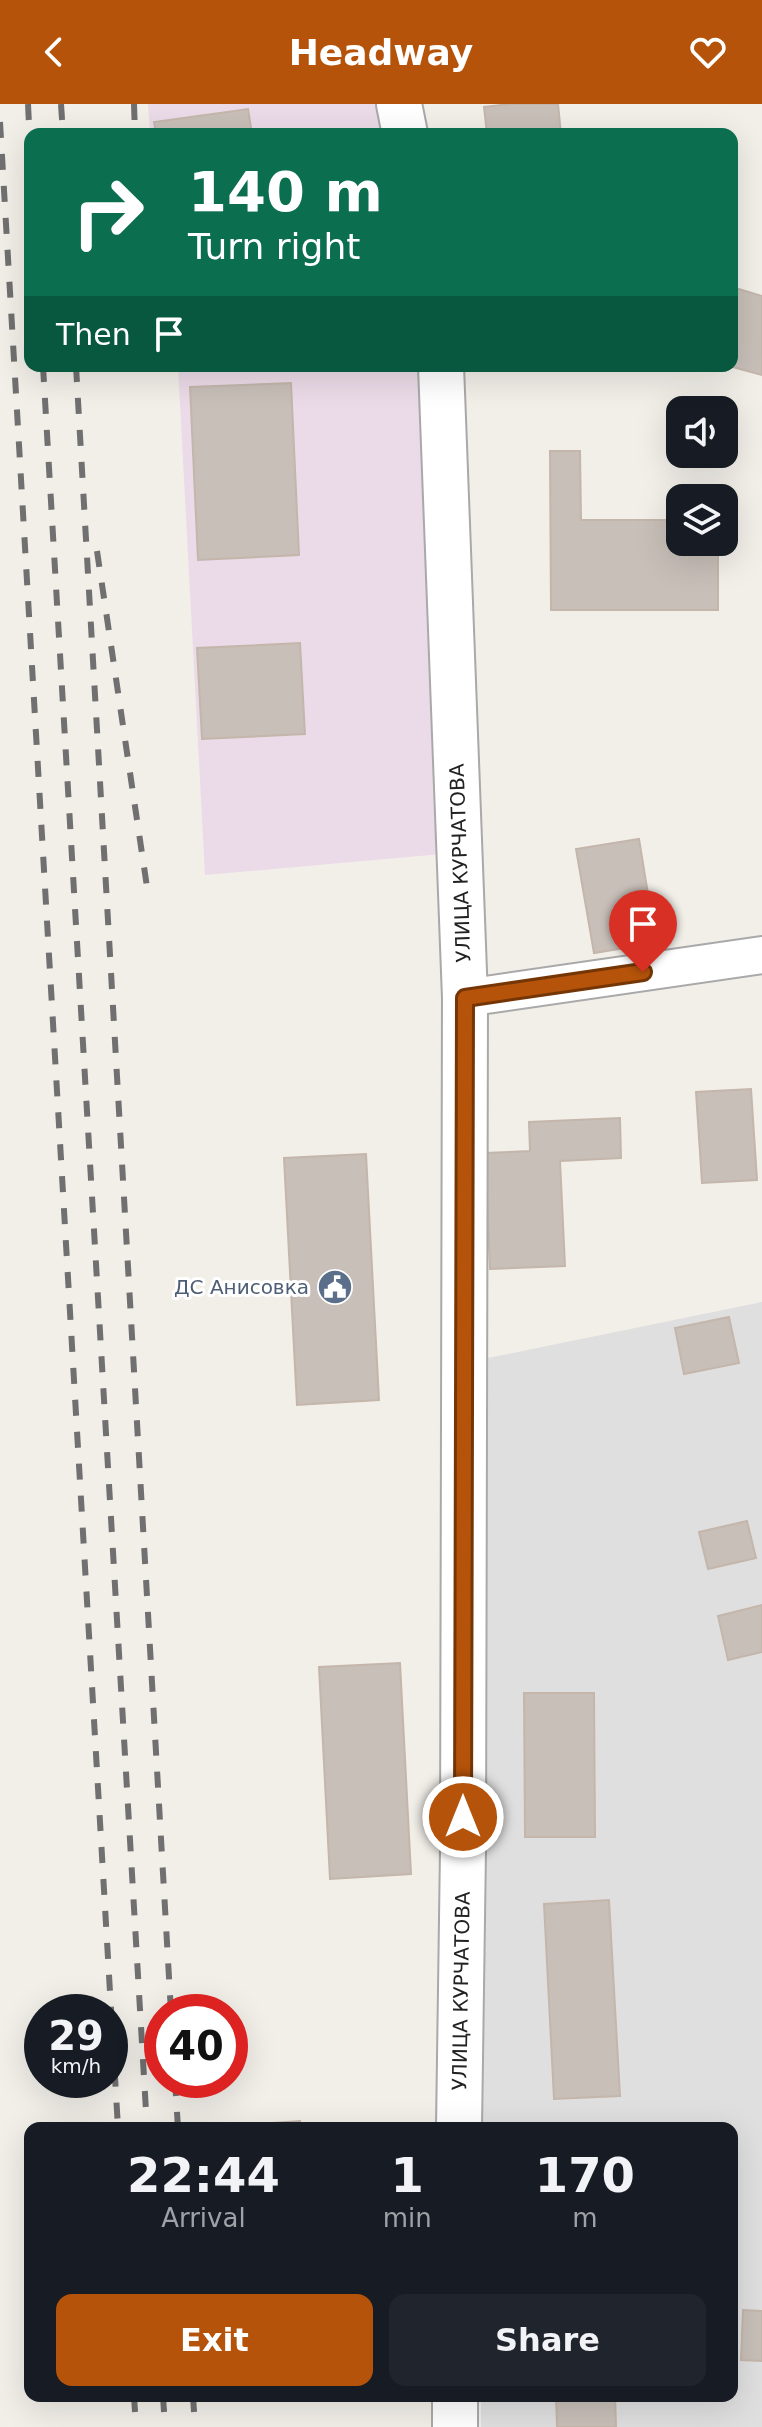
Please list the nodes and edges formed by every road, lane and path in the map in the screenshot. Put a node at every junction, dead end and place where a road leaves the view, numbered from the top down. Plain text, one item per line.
1 (399, 104) edge
2 (404, 128) edge
3 (441, 372) edge
4 (762, 955) edge
5 (465, 998) junction
6 (459, 2122) edge
7 (455, 2402) edge
8 (455, 2427) edge

1 - 2 street
3 - 5 street, УЛИЦА КУРЧАТОВА
4 - 5 street
5 - 6 street, УЛИЦА КУРЧАТОВА
7 - 8 street

